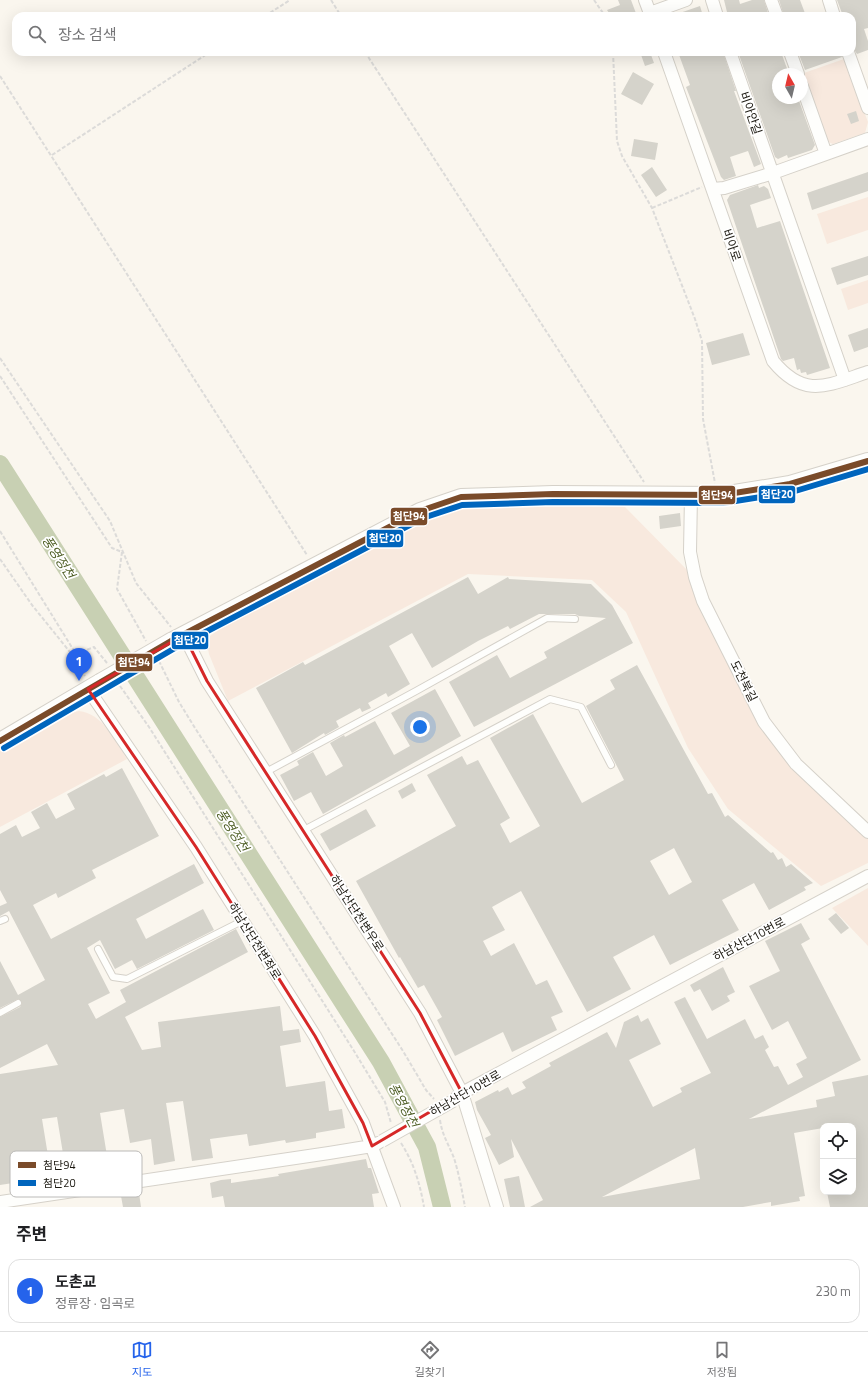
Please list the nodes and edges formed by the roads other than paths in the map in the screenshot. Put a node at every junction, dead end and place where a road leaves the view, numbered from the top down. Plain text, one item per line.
1 (645, 0) edge
2 (686, 0) edge
3 (712, 0) edge
4 (771, 0) edge
5 (829, 0) edge
6 (649, 12) edge
7 (657, 12) edge
8 (716, 12) edge
9 (776, 12) edge
10 (833, 12) edge
11 (665, 56) edge
12 (731, 56) edge
13 (791, 56) edge
14 (849, 56) edge
15 (796, 68) edge
16 (808, 103) edge
17 (868, 108) edge
18 (868, 139) edge
19 (826, 154) junction
20 (773, 173) junction
21 (713, 189) junction
22 (868, 372) edge
23 (845, 380) junction
24 (868, 461) edge
25 (691, 495) junction
26 (575, 619) dead end
27 (178, 638) junction
28 (94, 685) junction
29 (0, 741) edge
30 (611, 765) dead end
31 (266, 772) junction
32 (304, 830) junction
33 (868, 832) edge
34 (868, 876) edge
35 (242, 921) junction
36 (98, 949) dead end
37 (18, 1003) dead end
38 (0, 1013) edge
39 (458, 1097) junction
40 (377, 1144) junction
41 (142, 1180) edge
42 (32, 1197) edge
43 (0, 1202) edge
44 (394, 1207) edge
45 (497, 1207) edge

1 - 6 street
2 - 7 street
3 - 8 street
4 - 9 street
5 - 10 street
11 - 21 street, 비아로
12 - 20 street, 비아안길
13 - 15 street
14 - 17 street
16 - 19 street
18 - 19 street
19 - 20 street
20 - 21 street
20 - 23 street
21 - 23 street, 비아로
22 - 23 street, 비아로
24 - 25 main road
25 - 27 main road
25 - 33 street, 도천북길
26 - 31 lane
27 - 28 main road, bridge
27 - 31 street, 하남산단천변우로
28 - 29 main road
28 - 35 street, 하남산단천변좌로
30 - 32 lane
31 - 32 street, 하남산단천변우로
32 - 39 street, 하남산단천변우로
34 - 39 street, 하남산단10번로
35 - 36 lane
35 - 40 street, 하남산단천변좌로
37 - 38 lane
39 - 40 street, 하남산단10번로, bridge
39 - 45 street, 하남산단천변우로
40 - 41 street, 하남산단10번로
40 - 44 street, 하남산단천변좌로
42 - 43 street, 하남산단10번로

